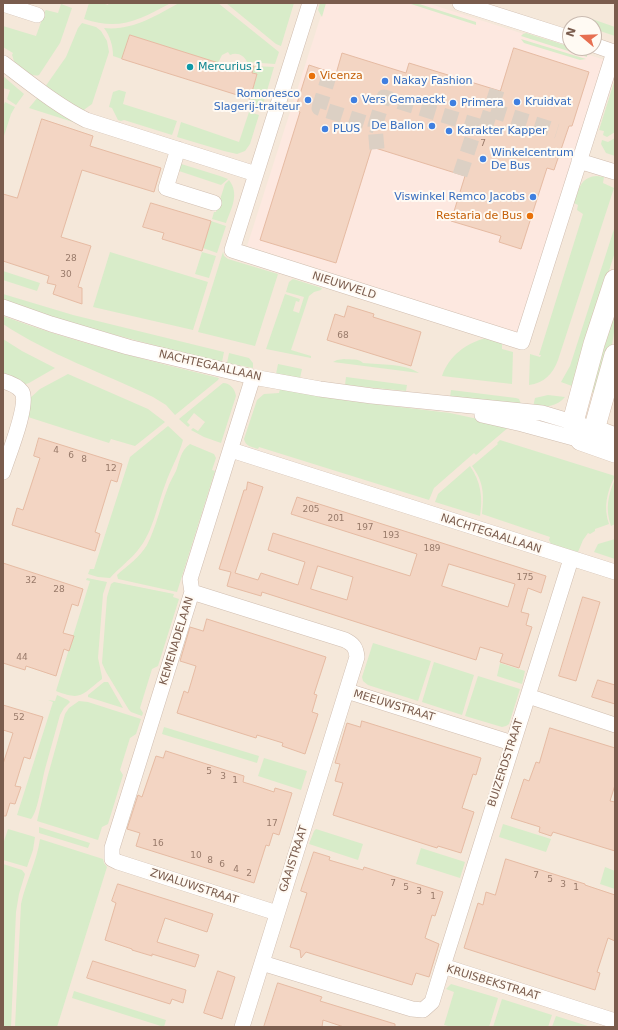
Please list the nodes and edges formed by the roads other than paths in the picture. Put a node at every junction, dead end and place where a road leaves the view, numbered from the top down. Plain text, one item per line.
1 (310, 3) edge
2 (460, 3) edge
3 (3, 4) edge
4 (494, 8) edge
5 (37, 15) dead end
6 (562, 35) edge
7 (602, 48) edge
8 (3, 63) edge
9 (178, 149) junction
10 (579, 161) junction
11 (615, 172) edge
12 (256, 174) junction
13 (214, 203) dead end
14 (615, 280) edge
15 (3, 307) edge
16 (615, 355) edge
17 (253, 377) junction
18 (3, 381) edge
19 (583, 431) junction
20 (615, 438) edge
21 (231, 450) junction
22 (615, 452) edge
23 (3, 472) edge
24 (570, 559) junction
25 (615, 572) edge
26 (192, 592) junction
27 (347, 691) junction
28 (528, 696) junction
29 (615, 725) edge
30 (512, 743) junction
31 (112, 859) joint
32 (277, 913) junction
33 (262, 963) junction
34 (443, 966) junction
35 (612, 1019) edge
36 (242, 1027) edge

1 - 12 street, NIEUWVELD
2 - 4 street
3 - 5 street
4 - 6 street
7 - 10 street, NIEUWVELD
8 - 9 street
9 - 12 street
9 - 13 street
10 - 11 street
10 - 12 street, NIEUWVELD
14 - 19 street
15 - 17 street, NACHTEGAALLAAN
16 - 19 street
17 - 19 street, NACHTEGAALLAAN
17 - 21 street, KEMENADELAAN
18 - 23 street
19 - 20 street, NACHTEGAALLAAN
19 - 22 street, NACHTEGAALLAAN
21 - 24 street, NACHTEGAALLAAN
21 - 26 street, KEMENADELAAN
24 - 25 street, NACHTEGAALLAAN
24 - 28 street, BUIZERDSTRAAT
26 - 27 street, MEEUWSTRAAT
26 - 31 street, KEMENADELAAN
27 - 30 street, MEEUWSTRAAT
27 - 32 street, GAAISTRAAT
28 - 29 street
28 - 30 street, BUIZERDSTRAAT
30 - 34 street, BUIZERDSTRAAT
31 - 32 street, ZWALUWSTRAAT
32 - 33 street, GAAISTRAAT
33 - 34 street, KRUISBEKSTRAAT
33 - 36 street, GAAISTRAAT
34 - 35 street, KRUISBEKSTRAAT

